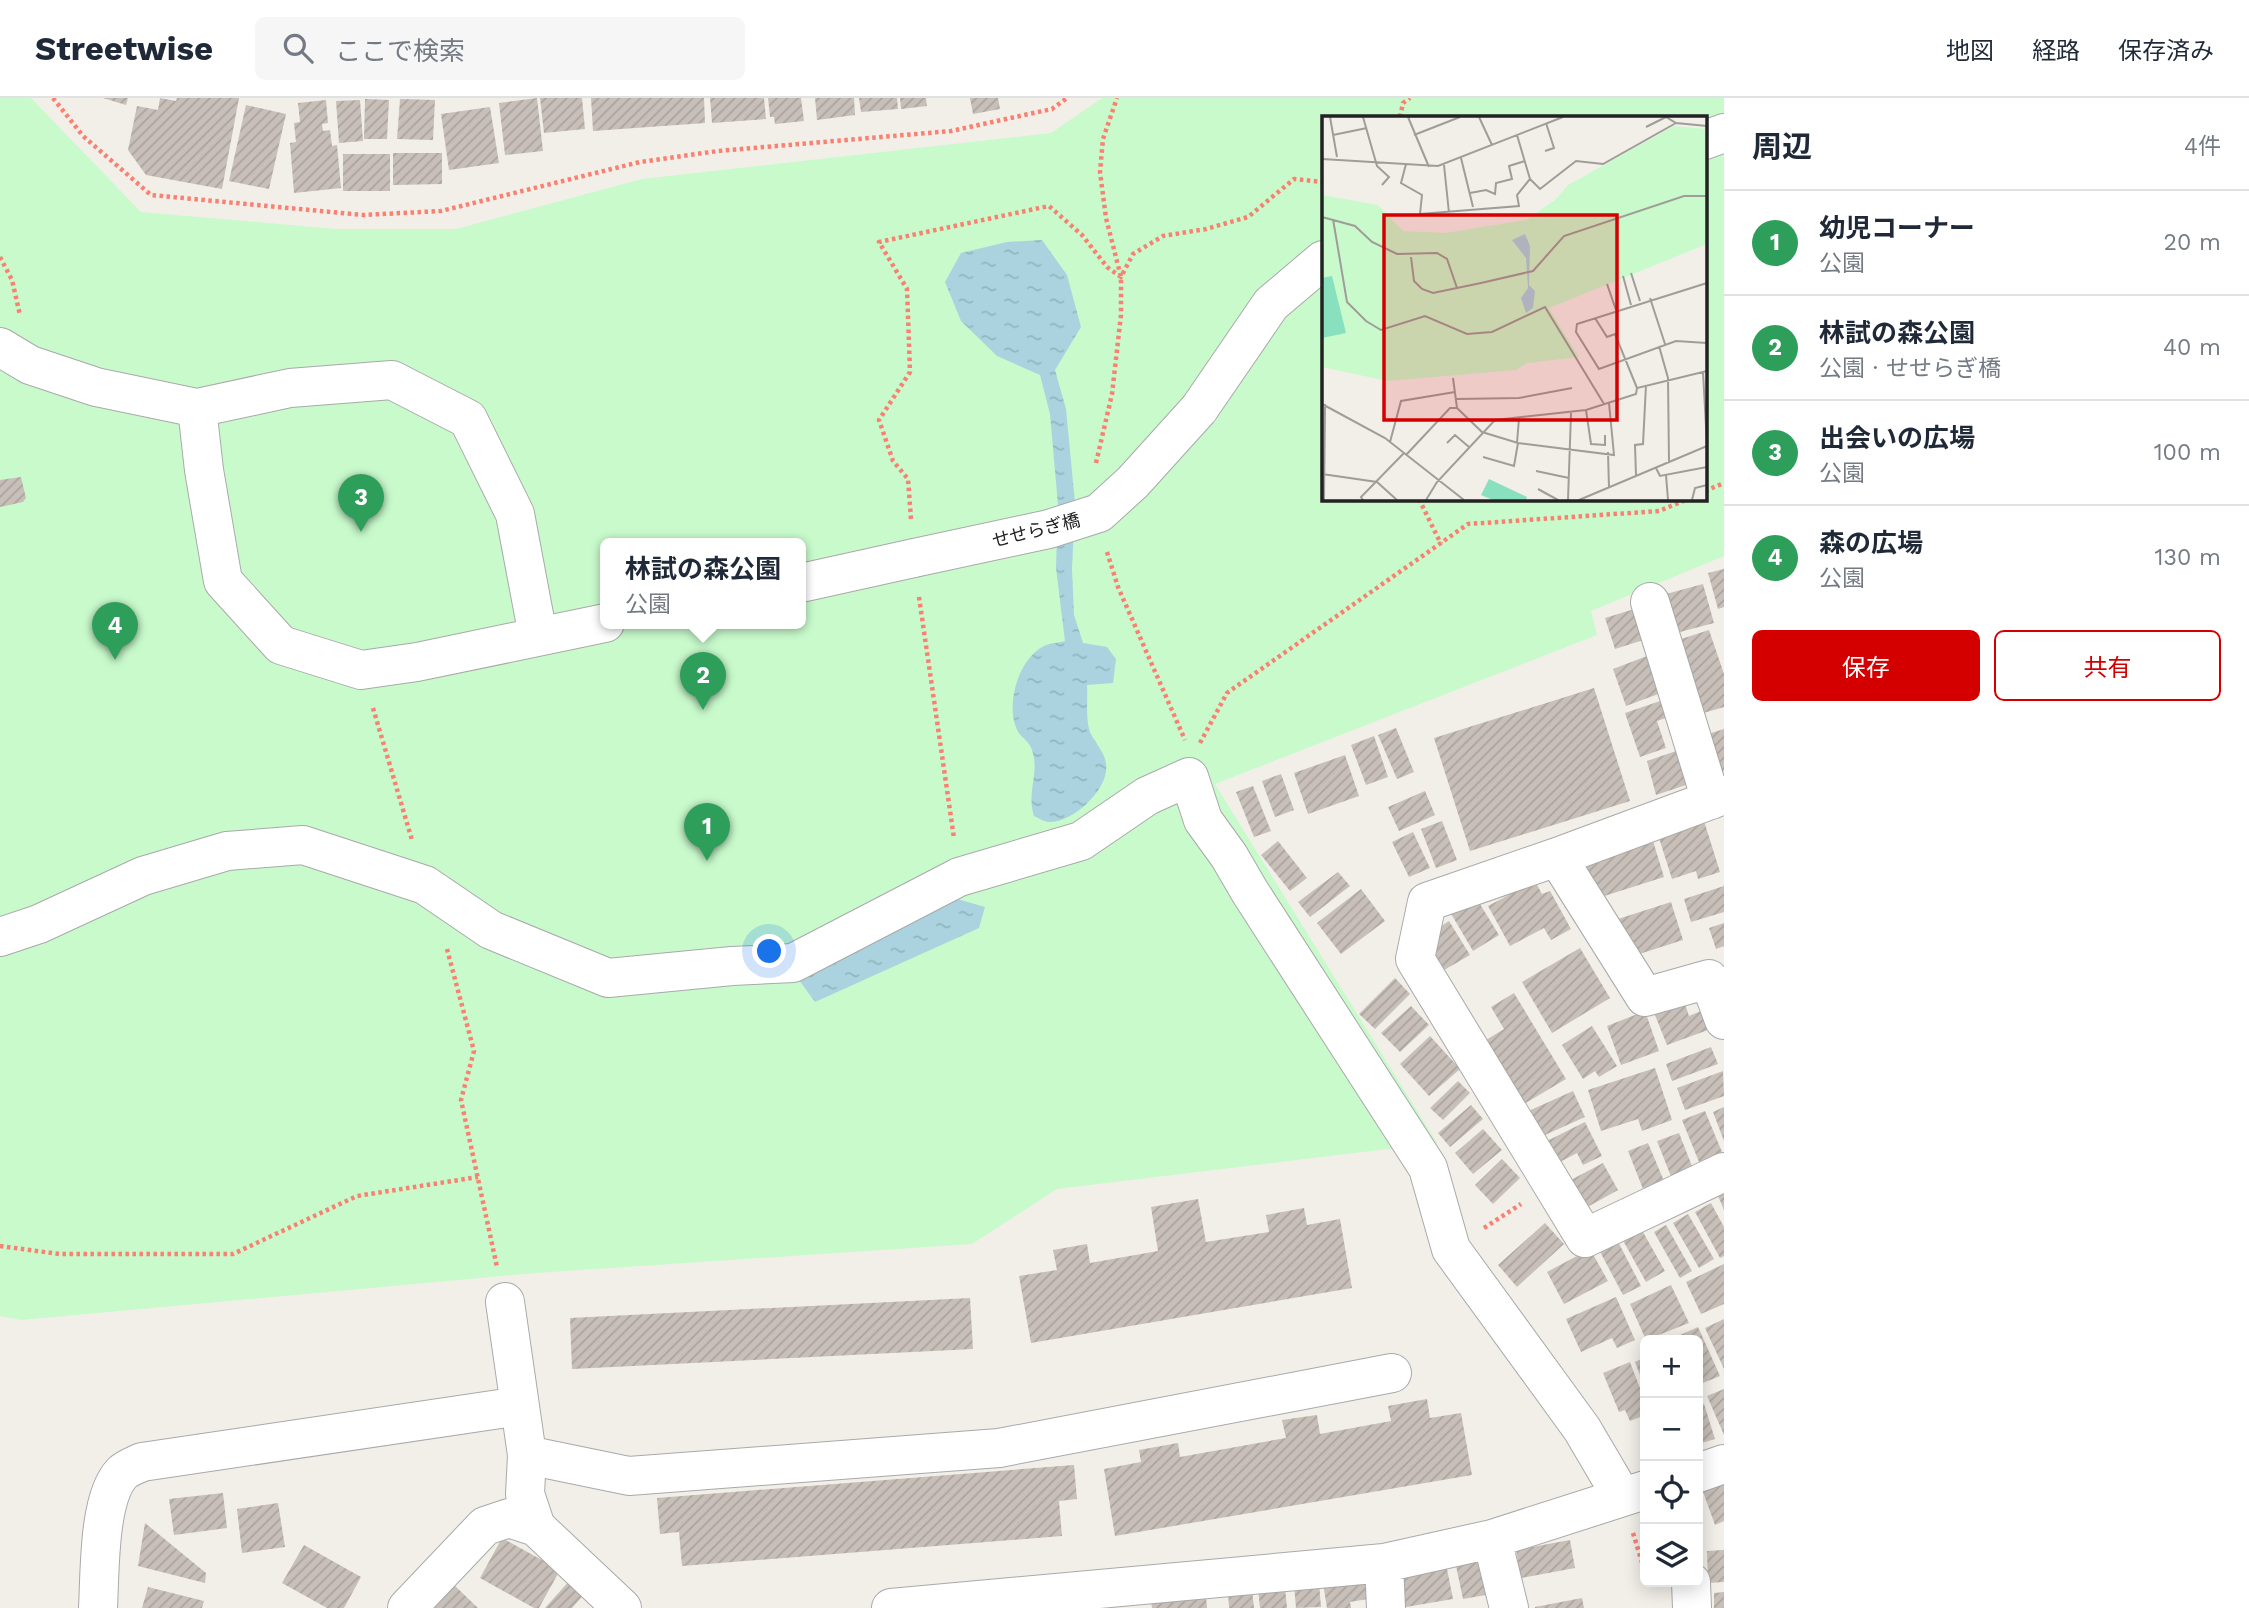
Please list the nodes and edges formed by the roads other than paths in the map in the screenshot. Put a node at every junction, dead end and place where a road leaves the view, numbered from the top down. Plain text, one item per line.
1 (1724, 132) edge
2 (1706, 139) edge
3 (1322, 261) edge
4 (0, 347) edge
5 (197, 408) junction
6 (806, 582) edge
7 (1650, 603) dead end
8 (600, 624) edge
9 (538, 636) junction
10 (1717, 797) edge
11 (1557, 857) junction
12 (0, 937) edge
13 (1724, 1020) edge
14 (1724, 1172) edge
15 (505, 1302) road end
16 (1392, 1373) dead end
17 (520, 1406) junction
18 (527, 1455) junction
19 (1724, 1464) edge
20 (1703, 1471) edge
21 (1634, 1493) edge
22 (536, 1527) junction
23 (1492, 1539) junction
24 (1384, 1563) junction
25 (1691, 1587) edge
26 (999, 1603) edge
27 (98, 1608) edge
28 (407, 1608) edge
29 (622, 1608) edge
30 (891, 1608) edge
31 (1386, 1608) edge
32 (1509, 1608) edge
33 (1692, 1608) edge

1 - 2 street
3 - 6 street, せせらぎ橋, bridge
4 - 5 street
5 - 9 street
5 - 9 street
7 - 10 street
8 - 9 street
10 - 11 street
11 - 13 street
11 - 14 street
12 - 21 street
15 - 17 street
16 - 18 street
17 - 18 street
17 - 27 street
18 - 22 street
19 - 20 street
21 - 23 street
22 - 28 street
22 - 29 street
23 - 24 street
23 - 32 street
24 - 26 street
24 - 31 street
25 - 33 street
26 - 30 street

